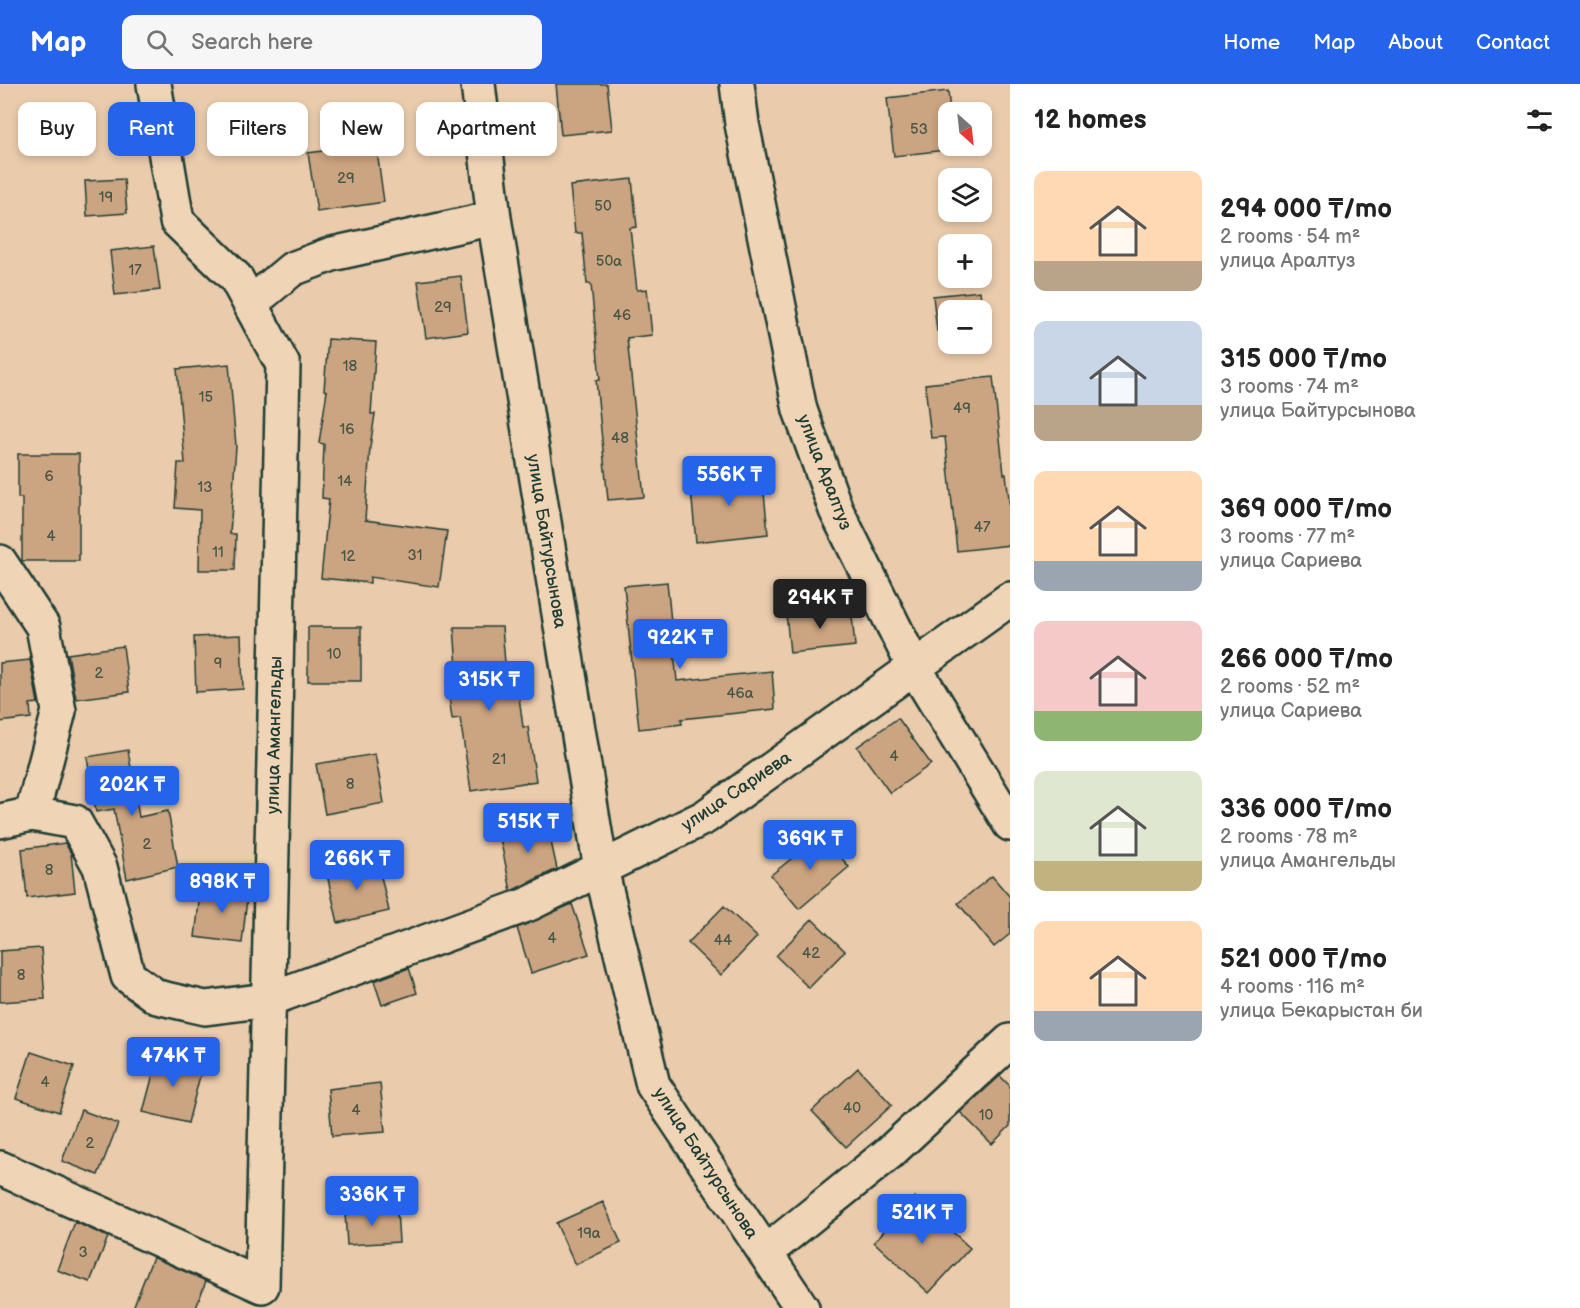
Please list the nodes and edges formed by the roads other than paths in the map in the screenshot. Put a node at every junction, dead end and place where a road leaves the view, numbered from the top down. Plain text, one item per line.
1 (154, 84) edge
2 (478, 84) edge
3 (737, 84) edge
4 (494, 218) junction
5 (250, 304) junction
6 (0, 562) edge
7 (1010, 599) edge
8 (914, 667) junction
9 (32, 814) junction
10 (0, 821) edge
11 (1010, 824) edge
12 (601, 869) junction
13 (267, 1000) junction
14 (1010, 1041) edge
15 (0, 1168) edge
16 (765, 1253) junction
17 (802, 1308) edge

1 - 5 street, улица Амангельды
2 - 4 street, улица Байтурсынова
3 - 8 street, улица Аралтуз
4 - 5 street
4 - 12 street, улица Байтурсынова
5 - 13 street, улица Амангельды
6 - 9 street
7 - 8 street, улица Сариева
8 - 11 street, улица Аралтуз
8 - 12 street, улица Сариева
9 - 10 street
9 - 13 street, улица Сариева
12 - 13 street, улица Сариева
12 - 16 street, улица Байтурсынова
13 - 15 street, улица Амангельды
14 - 16 street
16 - 17 street, улица Байтурсынова

